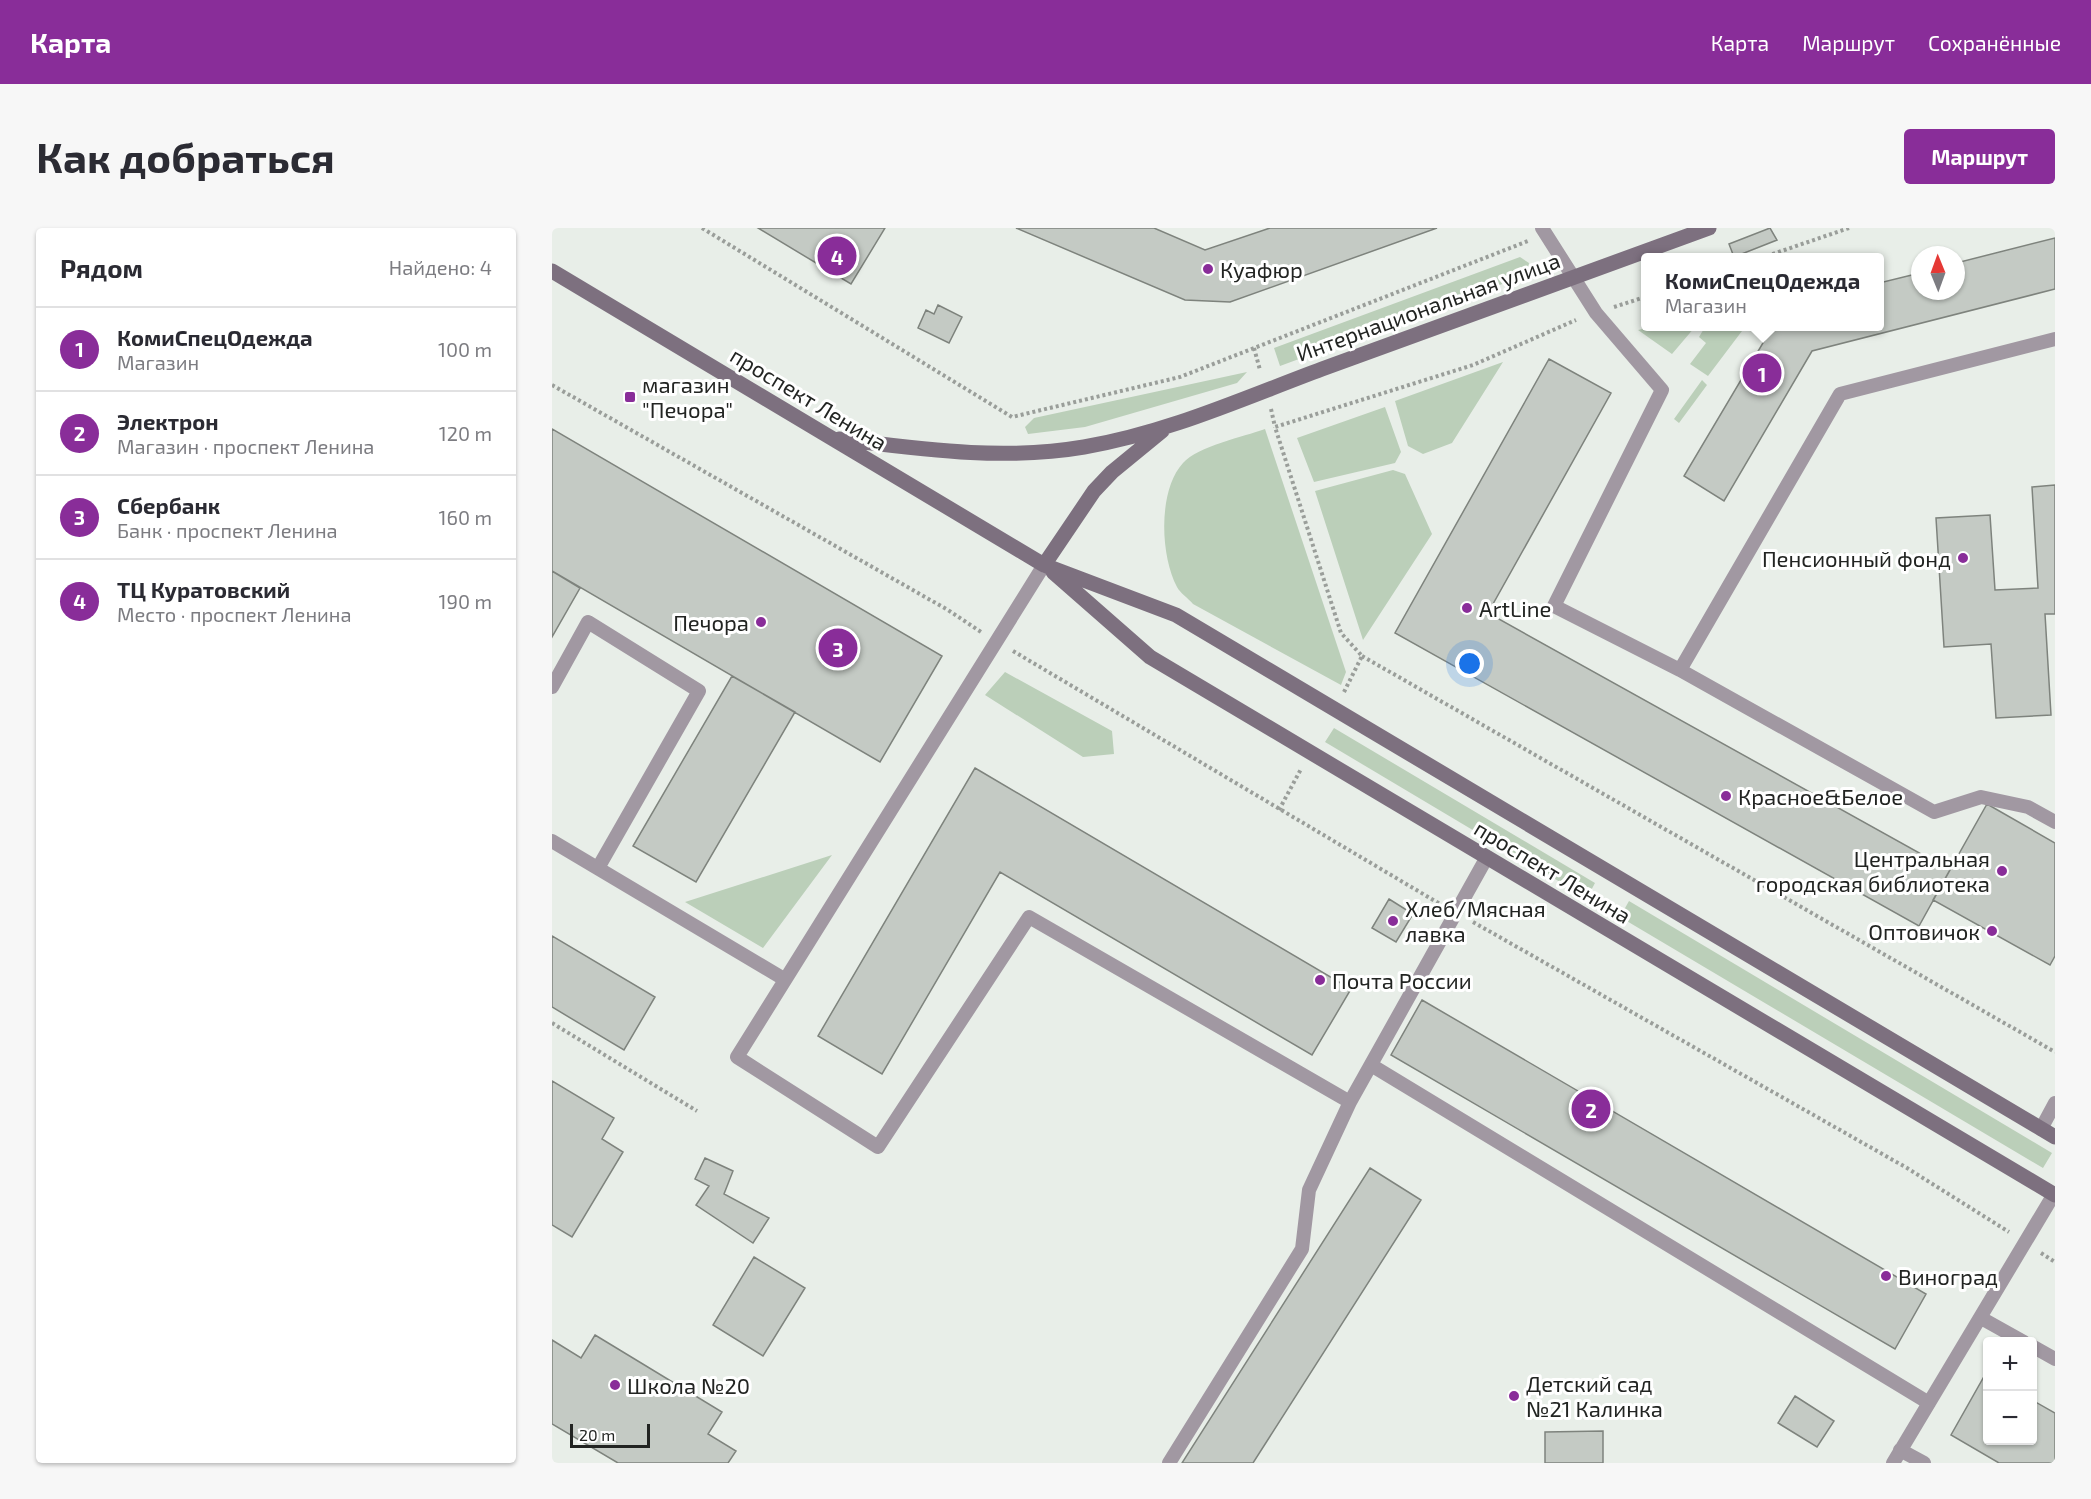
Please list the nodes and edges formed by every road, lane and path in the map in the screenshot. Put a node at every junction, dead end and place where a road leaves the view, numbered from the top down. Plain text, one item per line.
1 (702, 228) edge
2 (1709, 228) edge
3 (1849, 228) edge
4 (1543, 231) edge
5 (1776, 253) edge
6 (552, 271) edge
7 (1572, 277) junction
8 (1641, 298) edge
9 (1596, 313) junction
10 (2055, 339) edge
11 (552, 385) edge
12 (1164, 429) junction
13 (832, 439) junction
14 (1044, 565) junction
15 (996, 642) junction
16 (1362, 656) junction
17 (1680, 670) junction
18 (552, 687) edge
19 (1335, 710) junction
20 (1310, 752) junction
21 (1279, 810) junction
22 (2055, 822) edge
23 (552, 841) edge
24 (1487, 857) junction
25 (598, 868) junction
26 (1457, 914) junction
27 (784, 979) junction
28 (552, 1023) edge
29 (2055, 1052) edge
30 (1371, 1065) junction
31 (1350, 1102) junction
32 (2055, 1103) edge
33 (697, 1111) dead end
34 (2041, 1129) junction
35 (2055, 1137) edge
36 (2055, 1194) edge
37 (2027, 1243) junction
38 (2055, 1262) edge
39 (1981, 1318) junction
40 (2017, 1337) edge
41 (2037, 1349) edge
42 (2055, 1359) edge
43 (1929, 1403) junction
44 (1900, 1450) junction
45 (1169, 1463) edge
46 (1893, 1463) edge
47 (1923, 1463) edge

1 - 4 path
2 - 7 main road, Интернациональная улица
3 - 5 path
4 - 7 lane
6 - 13 main road, проспект Ленина
7 - 9 lane
7 - 12 main road, Интернациональная улица
8 - 9 path
9 - 16 path
9 - 17 lane
10 - 17 lane
11 - 15 path
12 - 13 main road, Интернациональная улица
12 - 14 main road, Интернациональная улица
13 - 14 main road, проспект Ленина
14 - 15 lane
14 - 19 main road, проспект Ленина
14 - 20 main road, проспект Ленина
15 - 21 path
15 - 27 lane
16 - 19 path
16 - 29 path
17 - 22 lane
18 - 25 lane
19 - 34 main road, проспект Ленина
20 - 21 path
20 - 24 main road, проспект Ленина
21 - 26 path
23 - 25 lane
24 - 26 lane
24 - 36 main road, проспект Ленина
25 - 27 lane
26 - 30 lane
26 - 37 path
27 - 31 lane
28 - 33 path
30 - 31 lane
30 - 43 lane
31 - 45 lane
32 - 34 lane
34 - 35 main road, проспект Ленина
36 - 37 lane
37 - 38 path
37 - 39 lane
39 - 40 lane
39 - 43 lane
41 - 42 lane
43 - 44 lane
44 - 46 lane
44 - 47 lane

